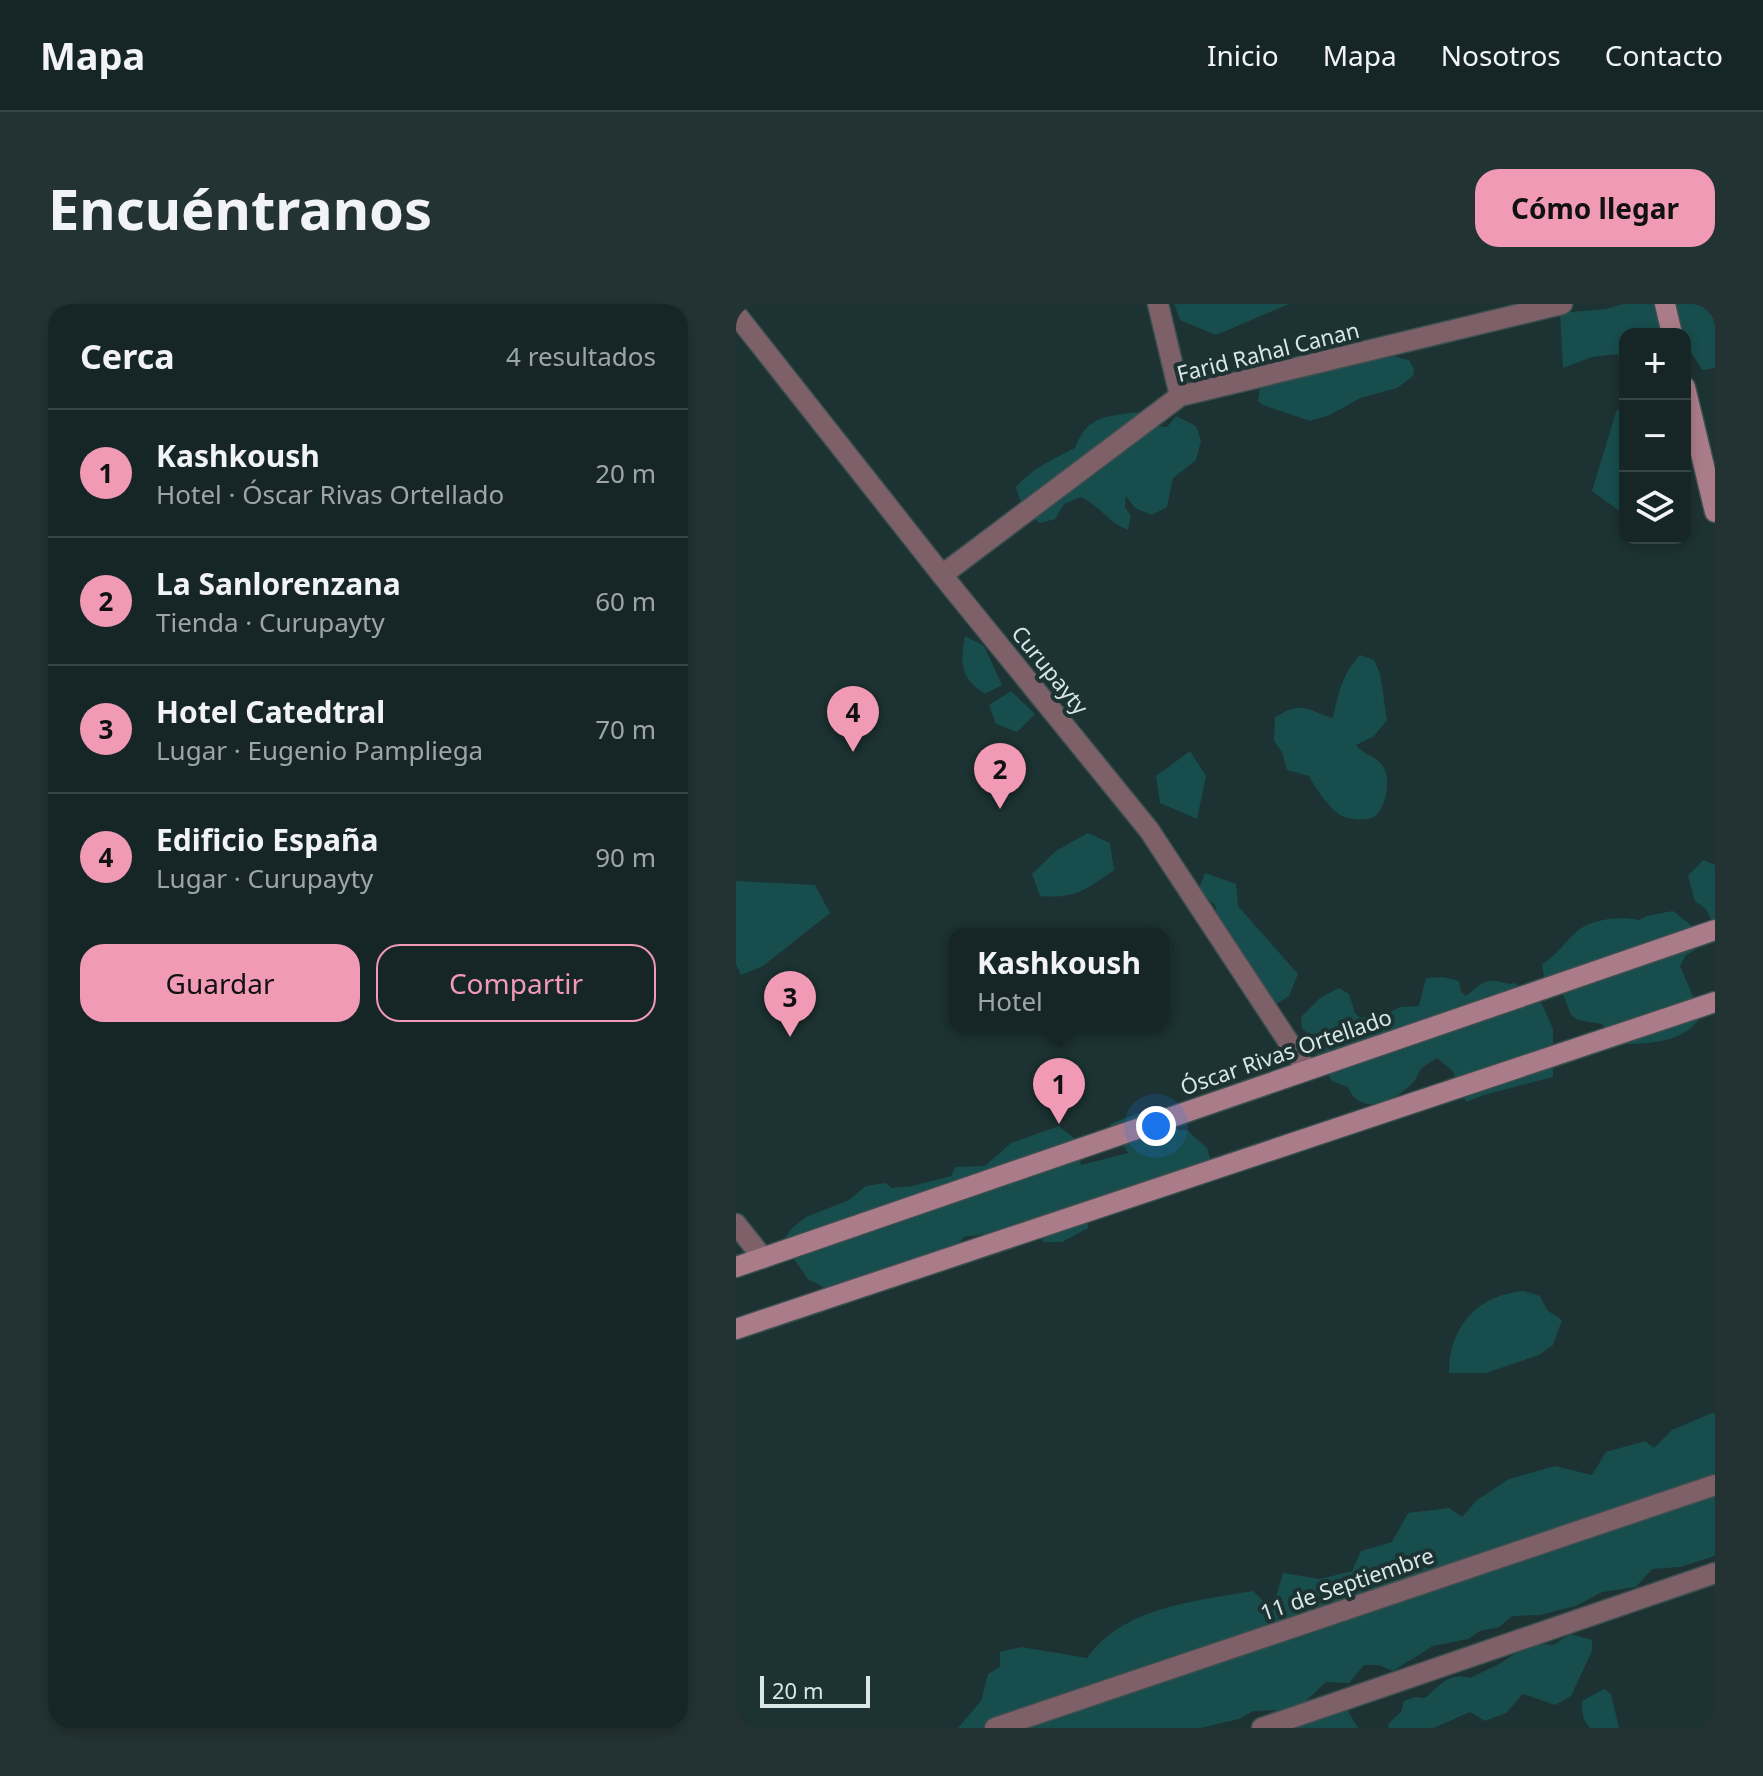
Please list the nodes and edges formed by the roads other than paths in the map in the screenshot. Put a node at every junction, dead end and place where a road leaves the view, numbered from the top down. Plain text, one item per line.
1 (1158, 304) edge
2 (1562, 304) edge
3 (1665, 304) edge
4 (736, 314) edge
5 (1671, 328) edge
6 (1180, 396) junction
7 (1688, 400) edge
8 (1715, 512) edge
9 (942, 575) junction
10 (1715, 930) edge
11 (1715, 1002) edge
12 (1307, 1070) junction
13 (736, 1224) edge
14 (763, 1258) junction
15 (736, 1267) edge
16 (736, 1329) edge
17 (1715, 1485) edge
18 (1715, 1573) edge
19 (995, 1728) edge
20 (1262, 1728) edge

1 - 6 street
2 - 6 street, Farid Rahal Canan
3 - 5 street
4 - 9 street, Curupayty
6 - 9 street, Farid Rahal Canan
7 - 8 street
9 - 12 street, Curupayty
10 - 12 street, Óscar Rivas Ortellado
11 - 16 street
12 - 14 street, Óscar Rivas Ortellado
13 - 14 street
14 - 15 street, Óscar Rivas Ortellado
17 - 19 street, 11 de Septiembre
18 - 20 street

